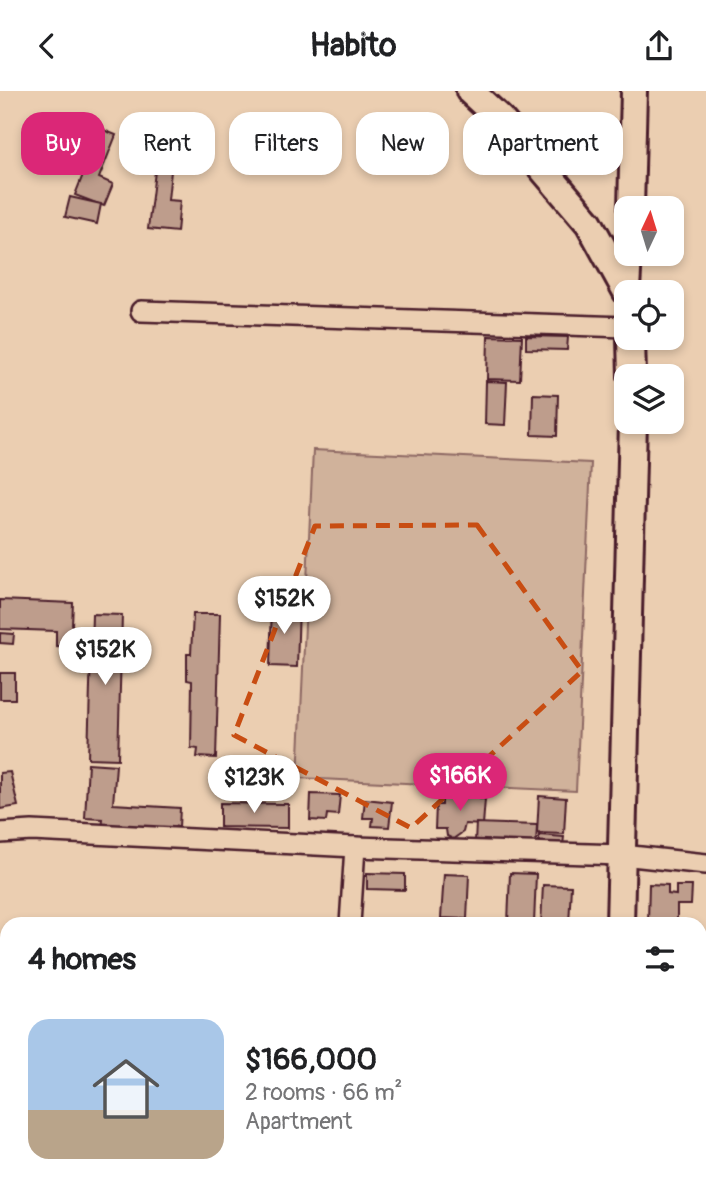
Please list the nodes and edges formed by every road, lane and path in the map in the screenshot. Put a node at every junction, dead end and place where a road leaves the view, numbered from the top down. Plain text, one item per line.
1 (470, 91) edge
2 (634, 91) edge
3 (631, 196) edge
4 (621, 280) edge
5 (141, 310) dead end
6 (614, 327) edge
7 (633, 434) edge
8 (0, 833) edge
9 (355, 847) junction
10 (622, 855) junction
11 (706, 865) edge
12 (350, 917) edge
13 (620, 917) edge

1 - 4 main road
2 - 3 street
5 - 6 street
7 - 10 main road
8 - 9 street
9 - 10 street
9 - 12 street
10 - 11 street
10 - 13 main road

